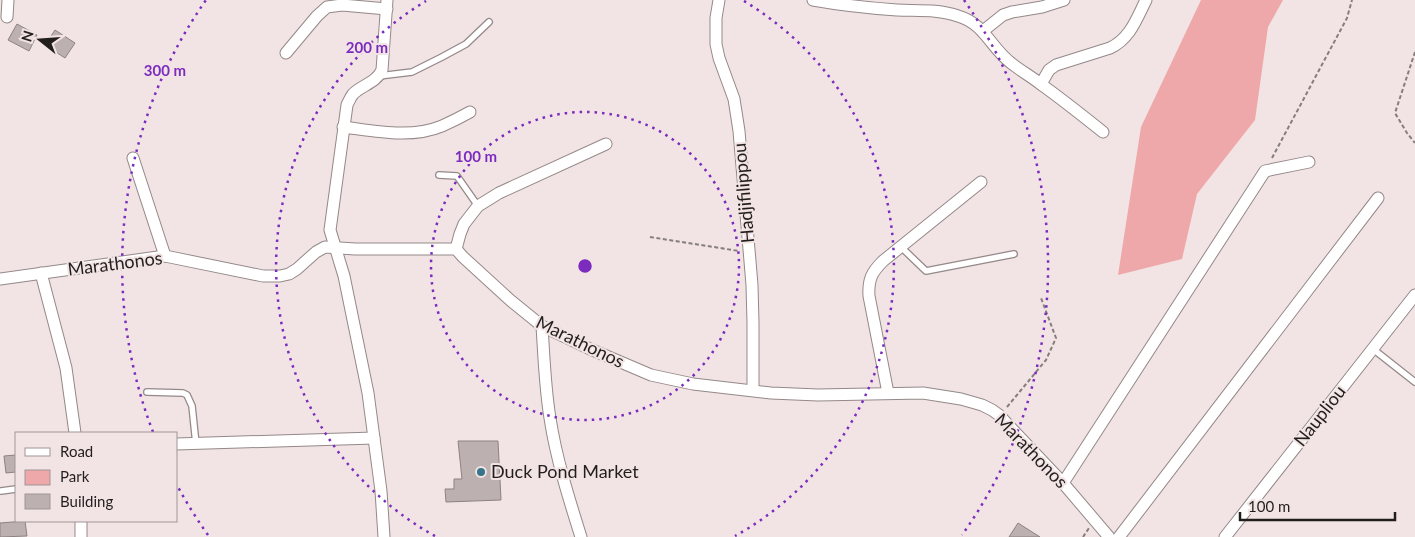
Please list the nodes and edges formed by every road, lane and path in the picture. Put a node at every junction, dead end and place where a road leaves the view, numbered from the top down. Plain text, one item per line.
1 (8, 0) edge
2 (718, 0) edge
3 (813, 0) edge
4 (1064, 0) edge
5 (1146, 0) edge
6 (1352, 0) edge
7 (387, 4) edge
8 (7, 17) dead end
9 (489, 22) dead end
10 (983, 31) junction
11 (1415, 52) edge
12 (286, 53) dead end
13 (379, 76) junction
14 (1041, 84) junction
15 (470, 112) dead end
16 (343, 127) junction
17 (1103, 132) dead end
18 (1415, 143) edge
19 (606, 144) dead end
20 (132, 158) dead end
21 (1309, 162) dead end
22 (1265, 172) junction
23 (439, 174) dead end
24 (981, 182) dead end
25 (1378, 198) dead end
26 (478, 206) junction
27 (650, 236) dead end
28 (901, 247) junction
29 (336, 248) junction
30 (456, 249) junction
31 (749, 252) junction
32 (1014, 254) dead end
33 (165, 256) junction
34 (41, 273) junction
35 (0, 279) edge
36 (1415, 295) edge
37 (1041, 298) dead end
38 (542, 326) junction
39 (1374, 349) junction
40 (1415, 382) edge
41 (753, 390) junction
42 (147, 392) dead end
43 (888, 393) junction
44 (1000, 415) junction
45 (75, 432) edge
46 (374, 438) junction
47 (178, 444) edge
48 (196, 444) junction
49 (1063, 483) junction
50 (15, 489) edge
51 (1, 491) edge
52 (81, 522) edge
53 (81, 537) edge
54 (384, 537) edge
55 (581, 537) edge
56 (1109, 537) edge
57 (1118, 537) edge
58 (1225, 537) edge

1 - 8 street
2 - 31 street, Hadjifilippou
3 - 10 street
4 - 10 street
5 - 14 street
6 - 22 path
7 - 12 street
7 - 13 street
9 - 13 lane
10 - 14 street
11 - 18 path
13 - 16 street
14 - 17 street
15 - 16 street
16 - 29 street
19 - 26 street
20 - 33 street
21 - 22 street
22 - 49 street
23 - 26 lane
24 - 28 street
25 - 57 street
26 - 30 street
27 - 31 path
28 - 32 lane
28 - 43 street
29 - 30 street, Marathonos
29 - 33 street, Marathonos
29 - 46 street
30 - 38 street, Marathonos
31 - 41 street, Hadjifilippou
33 - 34 street, Marathonos
34 - 35 street, Marathonos
34 - 45 street
36 - 39 street, Naupliou
37 - 44 path
38 - 41 street, Marathonos
38 - 55 street
39 - 40 lane
39 - 58 street, Naupliou
41 - 43 street, Marathonos
42 - 48 lane
43 - 44 street, Marathonos
44 - 49 street, Marathonos
46 - 48 street
46 - 54 street
47 - 48 street
49 - 56 street, Marathonos
50 - 51 lane
52 - 53 street

